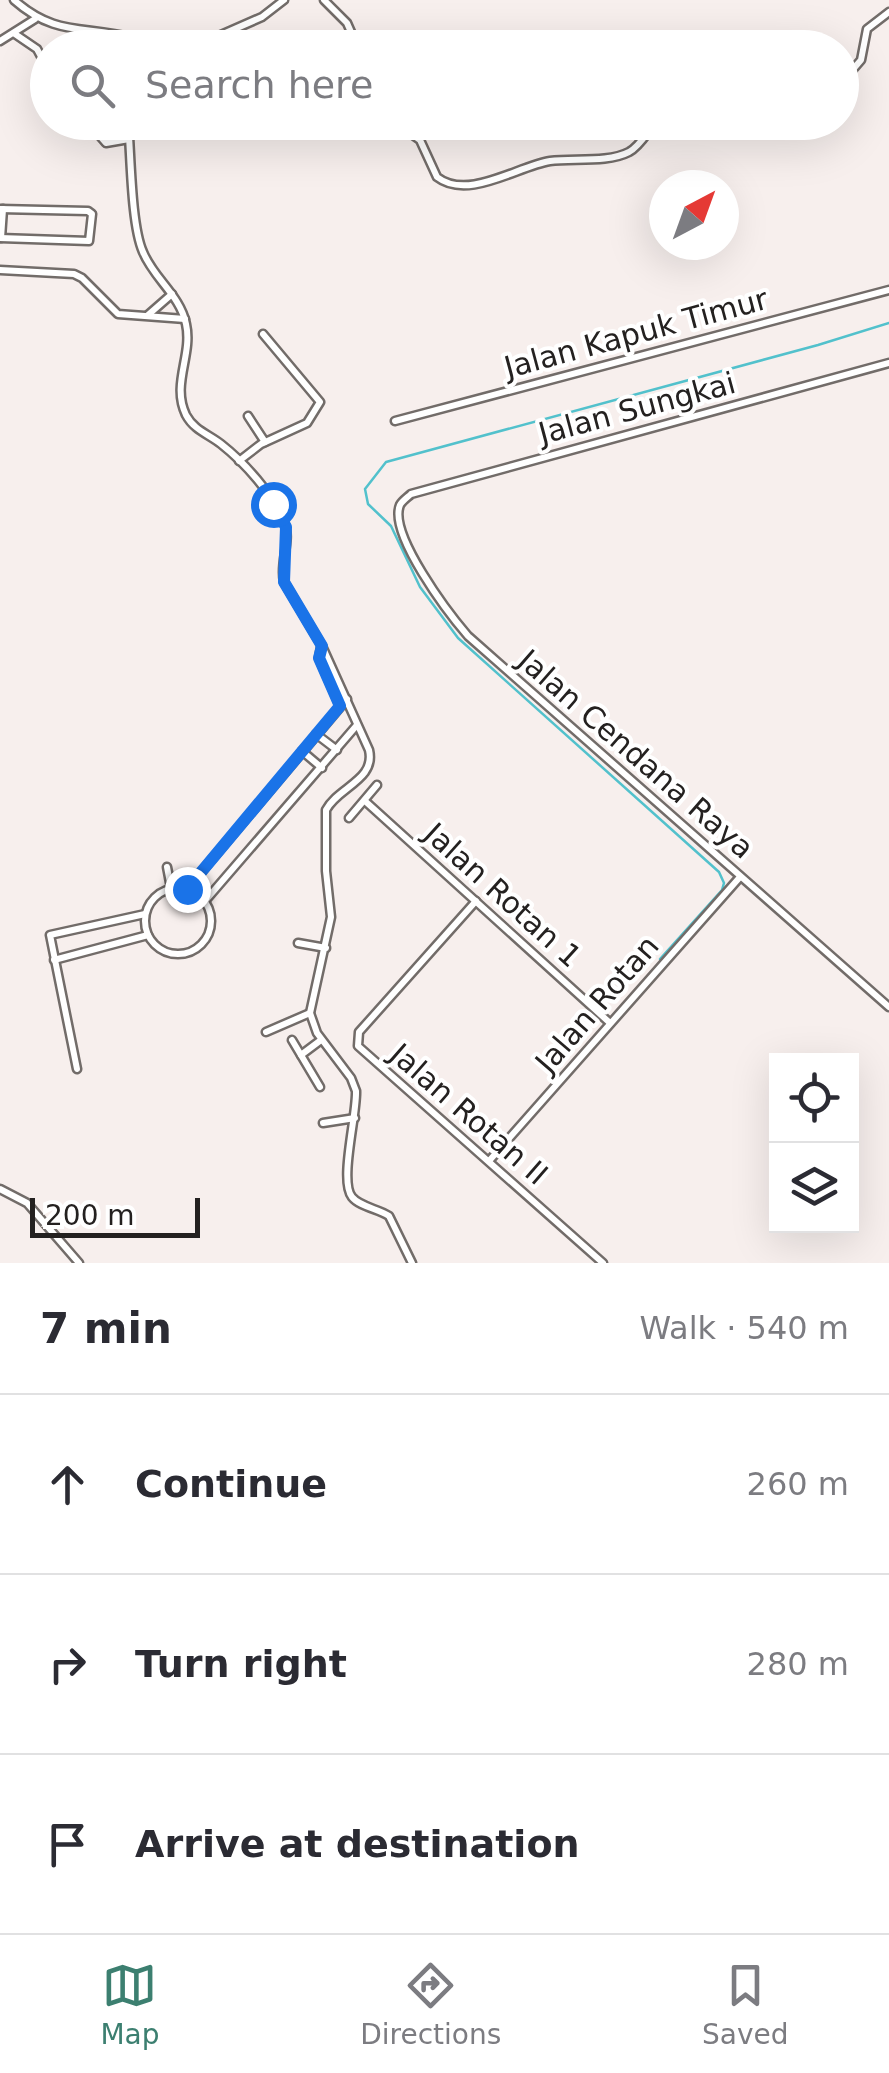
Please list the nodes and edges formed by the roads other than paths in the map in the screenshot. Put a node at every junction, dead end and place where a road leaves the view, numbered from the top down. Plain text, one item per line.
1 (14, 0) edge
2 (284, 0) edge
3 (324, 0) edge
4 (889, 12) edge
5 (35, 19) junction
6 (876, 22) junction
7 (889, 22) edge
8 (79, 30) edge
9 (232, 30) edge
10 (350, 30) edge
11 (15, 34) junction
12 (0, 42) edge
13 (30, 44) edge
14 (859, 62) edge
15 (129, 140) edge
16 (420, 140) edge
17 (642, 140) edge
18 (1, 209) edge
19 (1, 238) edge
20 (0, 270) edge
21 (889, 290) edge
22 (172, 294) junction
23 (148, 316) junction
24 (185, 319) junction
25 (263, 334) dead end
26 (889, 362) edge
27 (248, 416) dead end
28 (395, 421) dead end
29 (265, 442) junction
30 (239, 461) junction
31 (401, 503) joint
32 (343, 702) junction
33 (358, 724) junction
34 (316, 734) junction
35 (337, 750) junction
36 (302, 751) junction
37 (322, 768) junction
38 (378, 785) dead end
39 (365, 801) junction
40 (349, 818) dead end
41 (167, 867) dead end
42 (740, 876) junction
43 (171, 888) junction
44 (187, 889) junction
45 (205, 901) junction
46 (476, 901) junction
47 (145, 914) junction
48 (148, 936) junction
49 (298, 943) dead end
50 (326, 948) junction
51 (54, 960) junction
52 (889, 1006) edge
53 (310, 1013) junction
54 (610, 1023) junction
55 (266, 1032) dead end
56 (292, 1040) dead end
57 (321, 1040) junction
58 (301, 1054) junction
59 (76, 1068) dead end
60 (320, 1086) dead end
61 (355, 1118) junction
62 (323, 1123) dead end
63 (489, 1161) junction
64 (0, 1189) edge
65 (78, 1263) edge
66 (412, 1263) edge
67 (603, 1263) edge

1 - 5 street
2 - 9 street
3 - 10 street
4 - 6 street
5 - 8 street
5 - 11 street
6 - 7 street
6 - 14 street
11 - 12 street
11 - 13 street
15 - 22 street
16 - 17 street
18 - 19 street
18 - 19 street
20 - 23 street
21 - 28 street, Jalan Kapuk Timur
22 - 23 street
22 - 24 street
23 - 24 street
24 - 30 street
25 - 29 street
26 - 31 street, Jalan Sungkai
27 - 29 street
29 - 30 street
30 - 32 street
31 - 42 street, Jalan Cendana Raya
32 - 33 street
32 - 34 street
33 - 35 street
33 - 50 street
34 - 35 street
34 - 36 street
35 - 37 street
36 - 37 street
36 - 44 street
37 - 45 street
38 - 39 street
39 - 40 street
39 - 46 street, Jalan Rotan 1
41 - 43 street
42 - 52 street, Jalan Cendana Raya
42 - 54 street, Jalan Rotan
43 - 44 street
43 - 47 street
44 - 45 street
45 - 48 street
46 - 54 street, Jalan Rotan 1
46 - 63 street, Jalan Rotan II
47 - 48 street
47 - 51 street
48 - 51 street
49 - 50 street
50 - 53 street
51 - 59 street
53 - 55 street
53 - 57 street
54 - 63 street, Jalan Rotan
56 - 58 street
57 - 58 street
57 - 61 street
58 - 60 street
61 - 62 street
61 - 66 street
63 - 67 street, Jalan Rotan II
64 - 65 street

